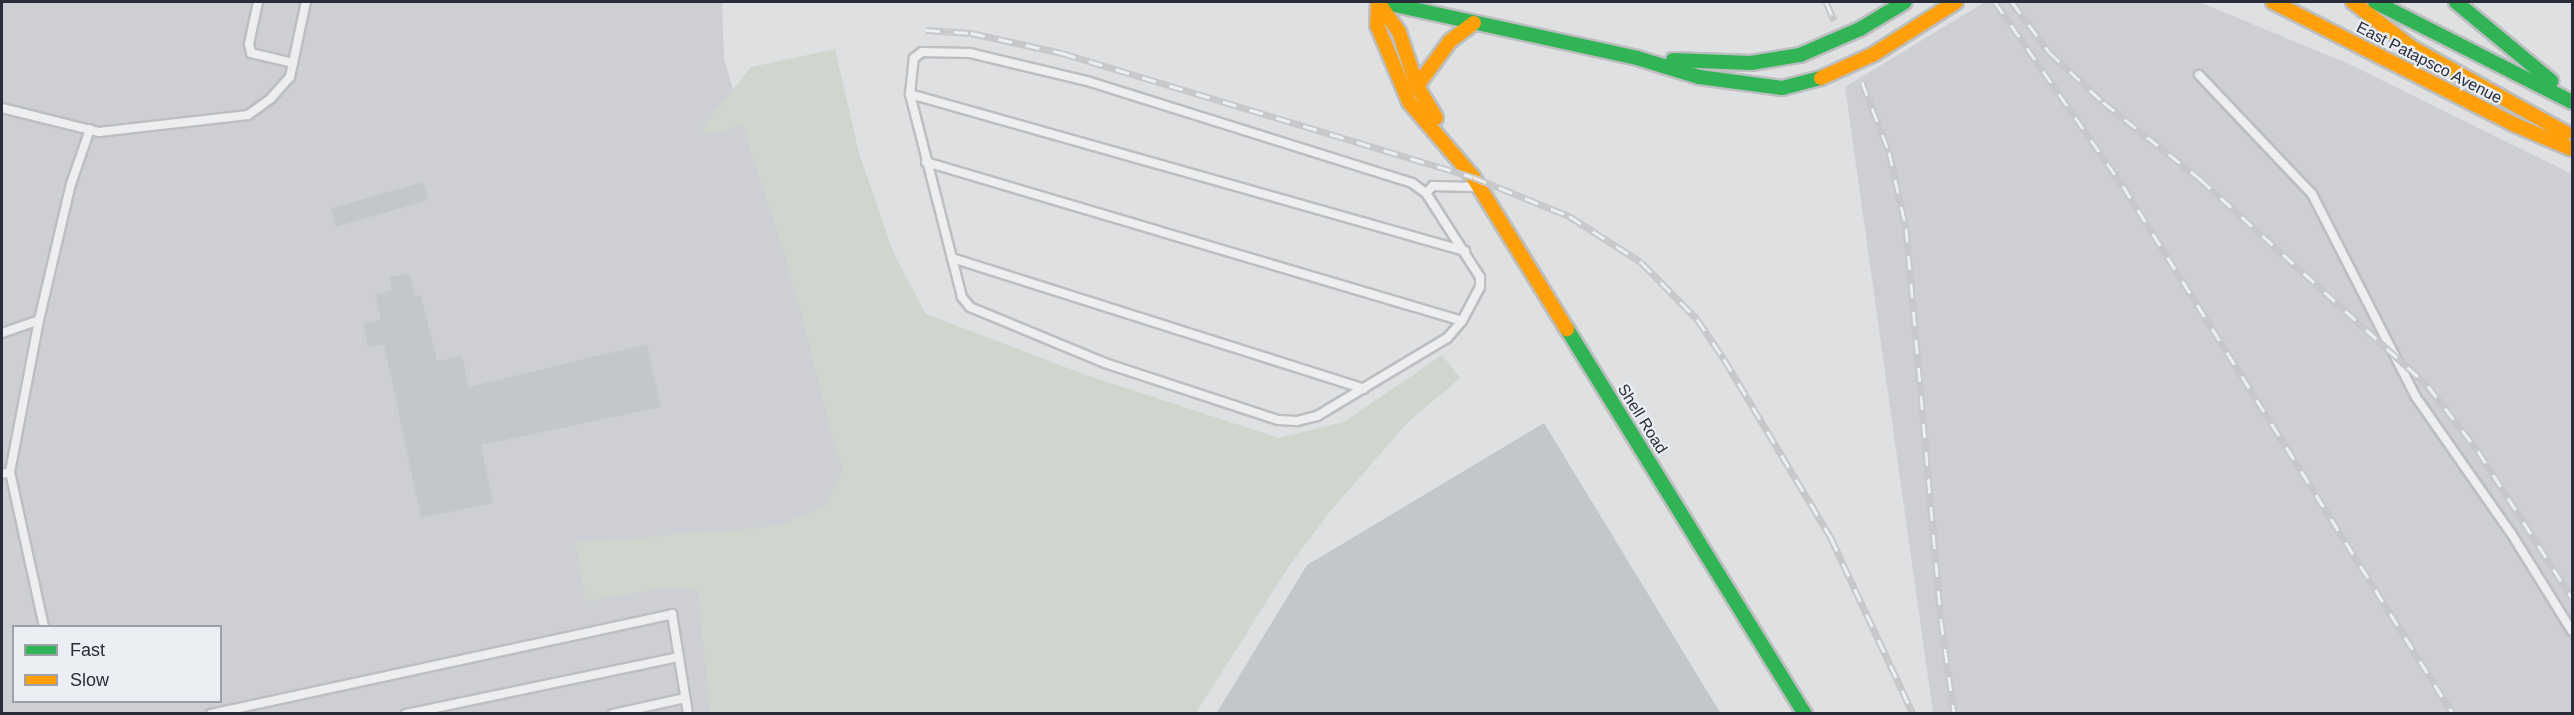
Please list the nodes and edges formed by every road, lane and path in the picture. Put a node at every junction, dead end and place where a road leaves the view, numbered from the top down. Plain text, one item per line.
1 (258, 2) edge
2 (306, 2) edge
3 (1383, 2) edge
4 (1905, 2) edge
5 (1956, 2) edge
6 (2273, 2) edge
7 (2353, 2) edge
8 (2375, 2) edge
9 (2456, 2) edge
10 (1474, 23) junction
11 (1637, 58) junction
12 (293, 63) junction
13 (2199, 75) dead end
14 (1417, 86) junction
15 (910, 94) junction
16 (2572, 100) edge
17 (2, 108) edge
18 (90, 129) junction
19 (2572, 137) edge
20 (1446, 144) junction
21 (2572, 149) edge
22 (926, 162) junction
23 (1479, 187) junction
24 (1426, 193) junction
25 (1465, 251) junction
26 (952, 258) junction
27 (39, 320) junction
28 (1462, 321) junction
29 (2, 333) edge
30 (1364, 389) junction
31 (10, 472) junction
32 (2, 474) edge
33 (44, 625) edge
34 (2572, 631) edge
35 (679, 657) junction
36 (685, 698) junction
37 (214, 713) edge
38 (406, 714) edge
39 (613, 714) edge
40 (688, 714) edge
41 (1805, 714) edge

1 - 12 lane
2 - 12 lane
3 - 10 main road
3 - 14 main road, Shell Road
3 - 20 main road, Shell Road
4 - 11 main road
5 - 11 main road
6 - 21 main road, East Patapsco Avenue
7 - 19 main road
8 - 16 main road, East Patapsco Avenue
9 - 16 main road
10 - 11 main road
10 - 14 main road
12 - 18 lane
13 - 34 lane
14 - 20 main road, Shell Road
15 - 22 lane
15 - 24 lane
15 - 25 lane
17 - 18 lane
18 - 27 lane
20 - 23 main road, Shell Road
22 - 26 lane
22 - 28 lane
23 - 24 lane
23 - 41 main road, Shell Road
24 - 25 lane
25 - 28 lane
26 - 30 lane
26 - 30 lane
27 - 29 lane
27 - 31 lane
28 - 30 lane
31 - 32 lane
31 - 33 lane
35 - 36 lane
35 - 37 lane
35 - 38 lane
36 - 39 lane
36 - 40 lane

